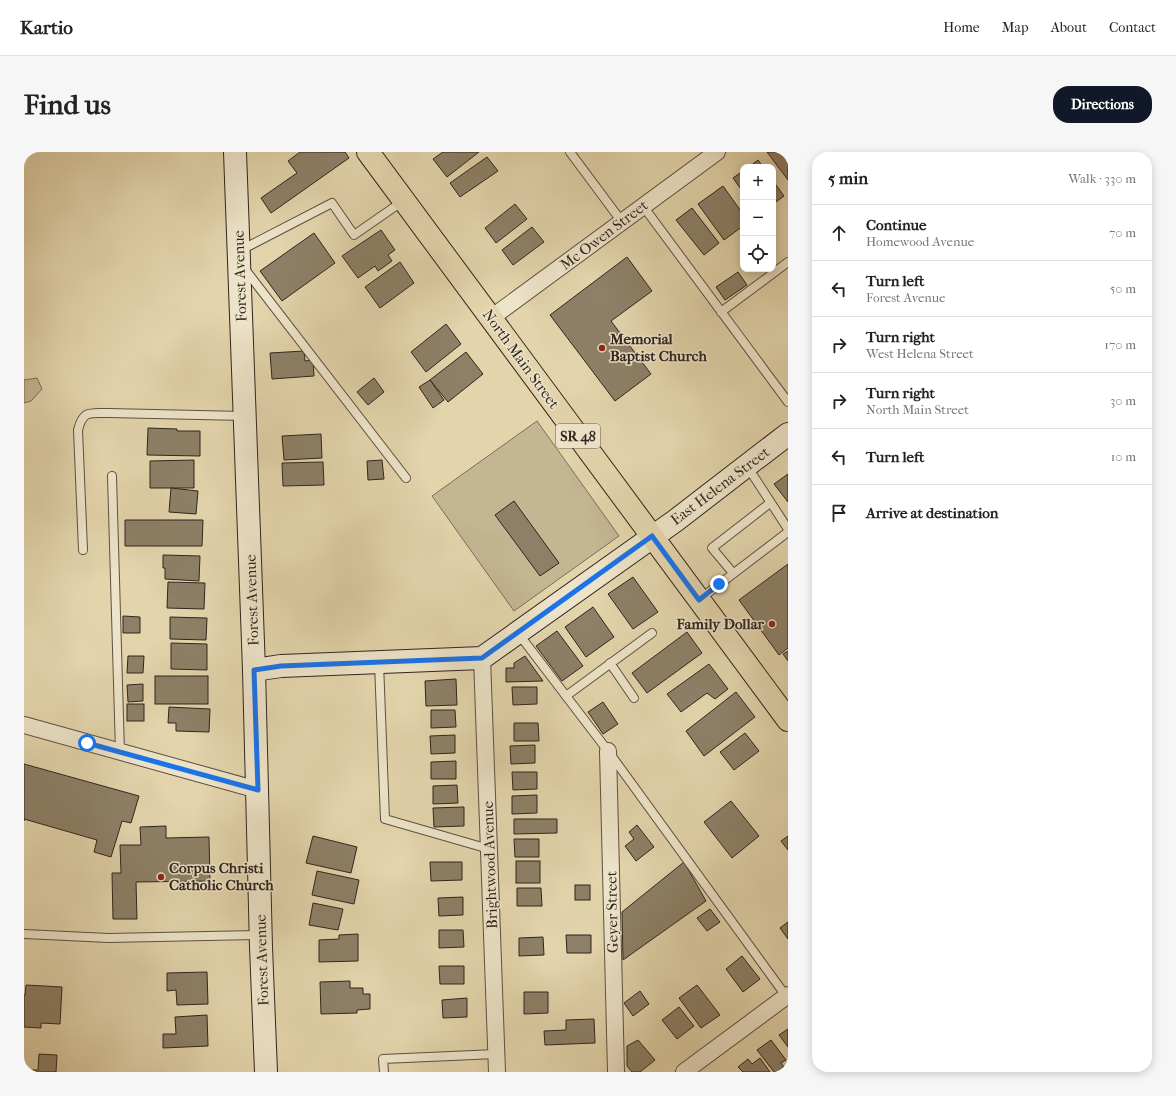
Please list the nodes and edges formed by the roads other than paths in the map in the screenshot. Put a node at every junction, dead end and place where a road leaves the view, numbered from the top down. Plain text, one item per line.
1 (235, 152) edge
2 (368, 152) edge
3 (570, 152) edge
4 (717, 152) edge
5 (404, 200) junction
6 (643, 206) junction
7 (622, 222) junction
8 (239, 256) junction
9 (788, 262) edge
10 (721, 312) junction
11 (491, 318) junction
12 (788, 402) edge
13 (245, 416) junction
14 (788, 434) edge
15 (747, 465) junction
16 (112, 476) dead end
17 (406, 478) dead end
18 (770, 503) junction
19 (788, 530) edge
20 (652, 536) junction
21 (83, 550) dead end
22 (733, 573) junction
23 (699, 600) junction
24 (518, 632) junction
25 (652, 633) dead end
26 (482, 658) junction
27 (378, 662) junction
28 (610, 663) junction
29 (254, 670) junction
30 (566, 696) junction
31 (634, 698) dead end
32 (788, 720) edge
33 (24, 725) edge
34 (120, 752) junction
35 (608, 752) junction
36 (258, 790) junction
37 (489, 849) junction
38 (24, 934) edge
39 (260, 935) junction
40 (787, 995) edge
41 (496, 1054) junction
42 (266, 1072) edge
43 (384, 1072) edge
44 (497, 1072) edge
45 (616, 1072) edge
46 (684, 1072) edge

1 - 8 street, Forest Avenue
2 - 5 main road, North Main Street / SR 48
3 - 7 lane
4 - 6 street, Mc Owen Street
5 - 8 lane
5 - 11 main road, North Main Street / SR 48
6 - 7 street, Mc Owen Street
6 - 10 lane
7 - 11 street, Mc Owen Street
8 - 13 street, Forest Avenue
8 - 17 lane
9 - 10 lane
10 - 12 lane
11 - 20 main road, North Main Street / SR 48
13 - 21 lane
13 - 29 street, Forest Avenue
14 - 15 street, East Helena Street
15 - 18 lane
15 - 20 street, East Helena Street
16 - 34 lane
18 - 19 lane
18 - 22 lane
19 - 22 lane
20 - 23 main road, North Main Street / SR 48
20 - 24 street, East Helena Street
22 - 23 lane
23 - 32 main road, North Main Street / SR 48
24 - 26 street, East Helena Street
24 - 30 lane
25 - 28 lane
26 - 27 street
26 - 37 street, Brightwood Avenue
27 - 29 street
27 - 37 lane
28 - 30 lane
28 - 31 lane
29 - 36 street, Forest Avenue
30 - 35 lane
33 - 34 street
34 - 36 street
35 - 40 lane
35 - 45 street, Geyer Street
36 - 39 street, Forest Avenue
37 - 41 street, Brightwood Avenue
38 - 39 lane
39 - 42 street, Forest Avenue
40 - 46 street
41 - 43 lane
41 - 44 street, Brightwood Avenue

